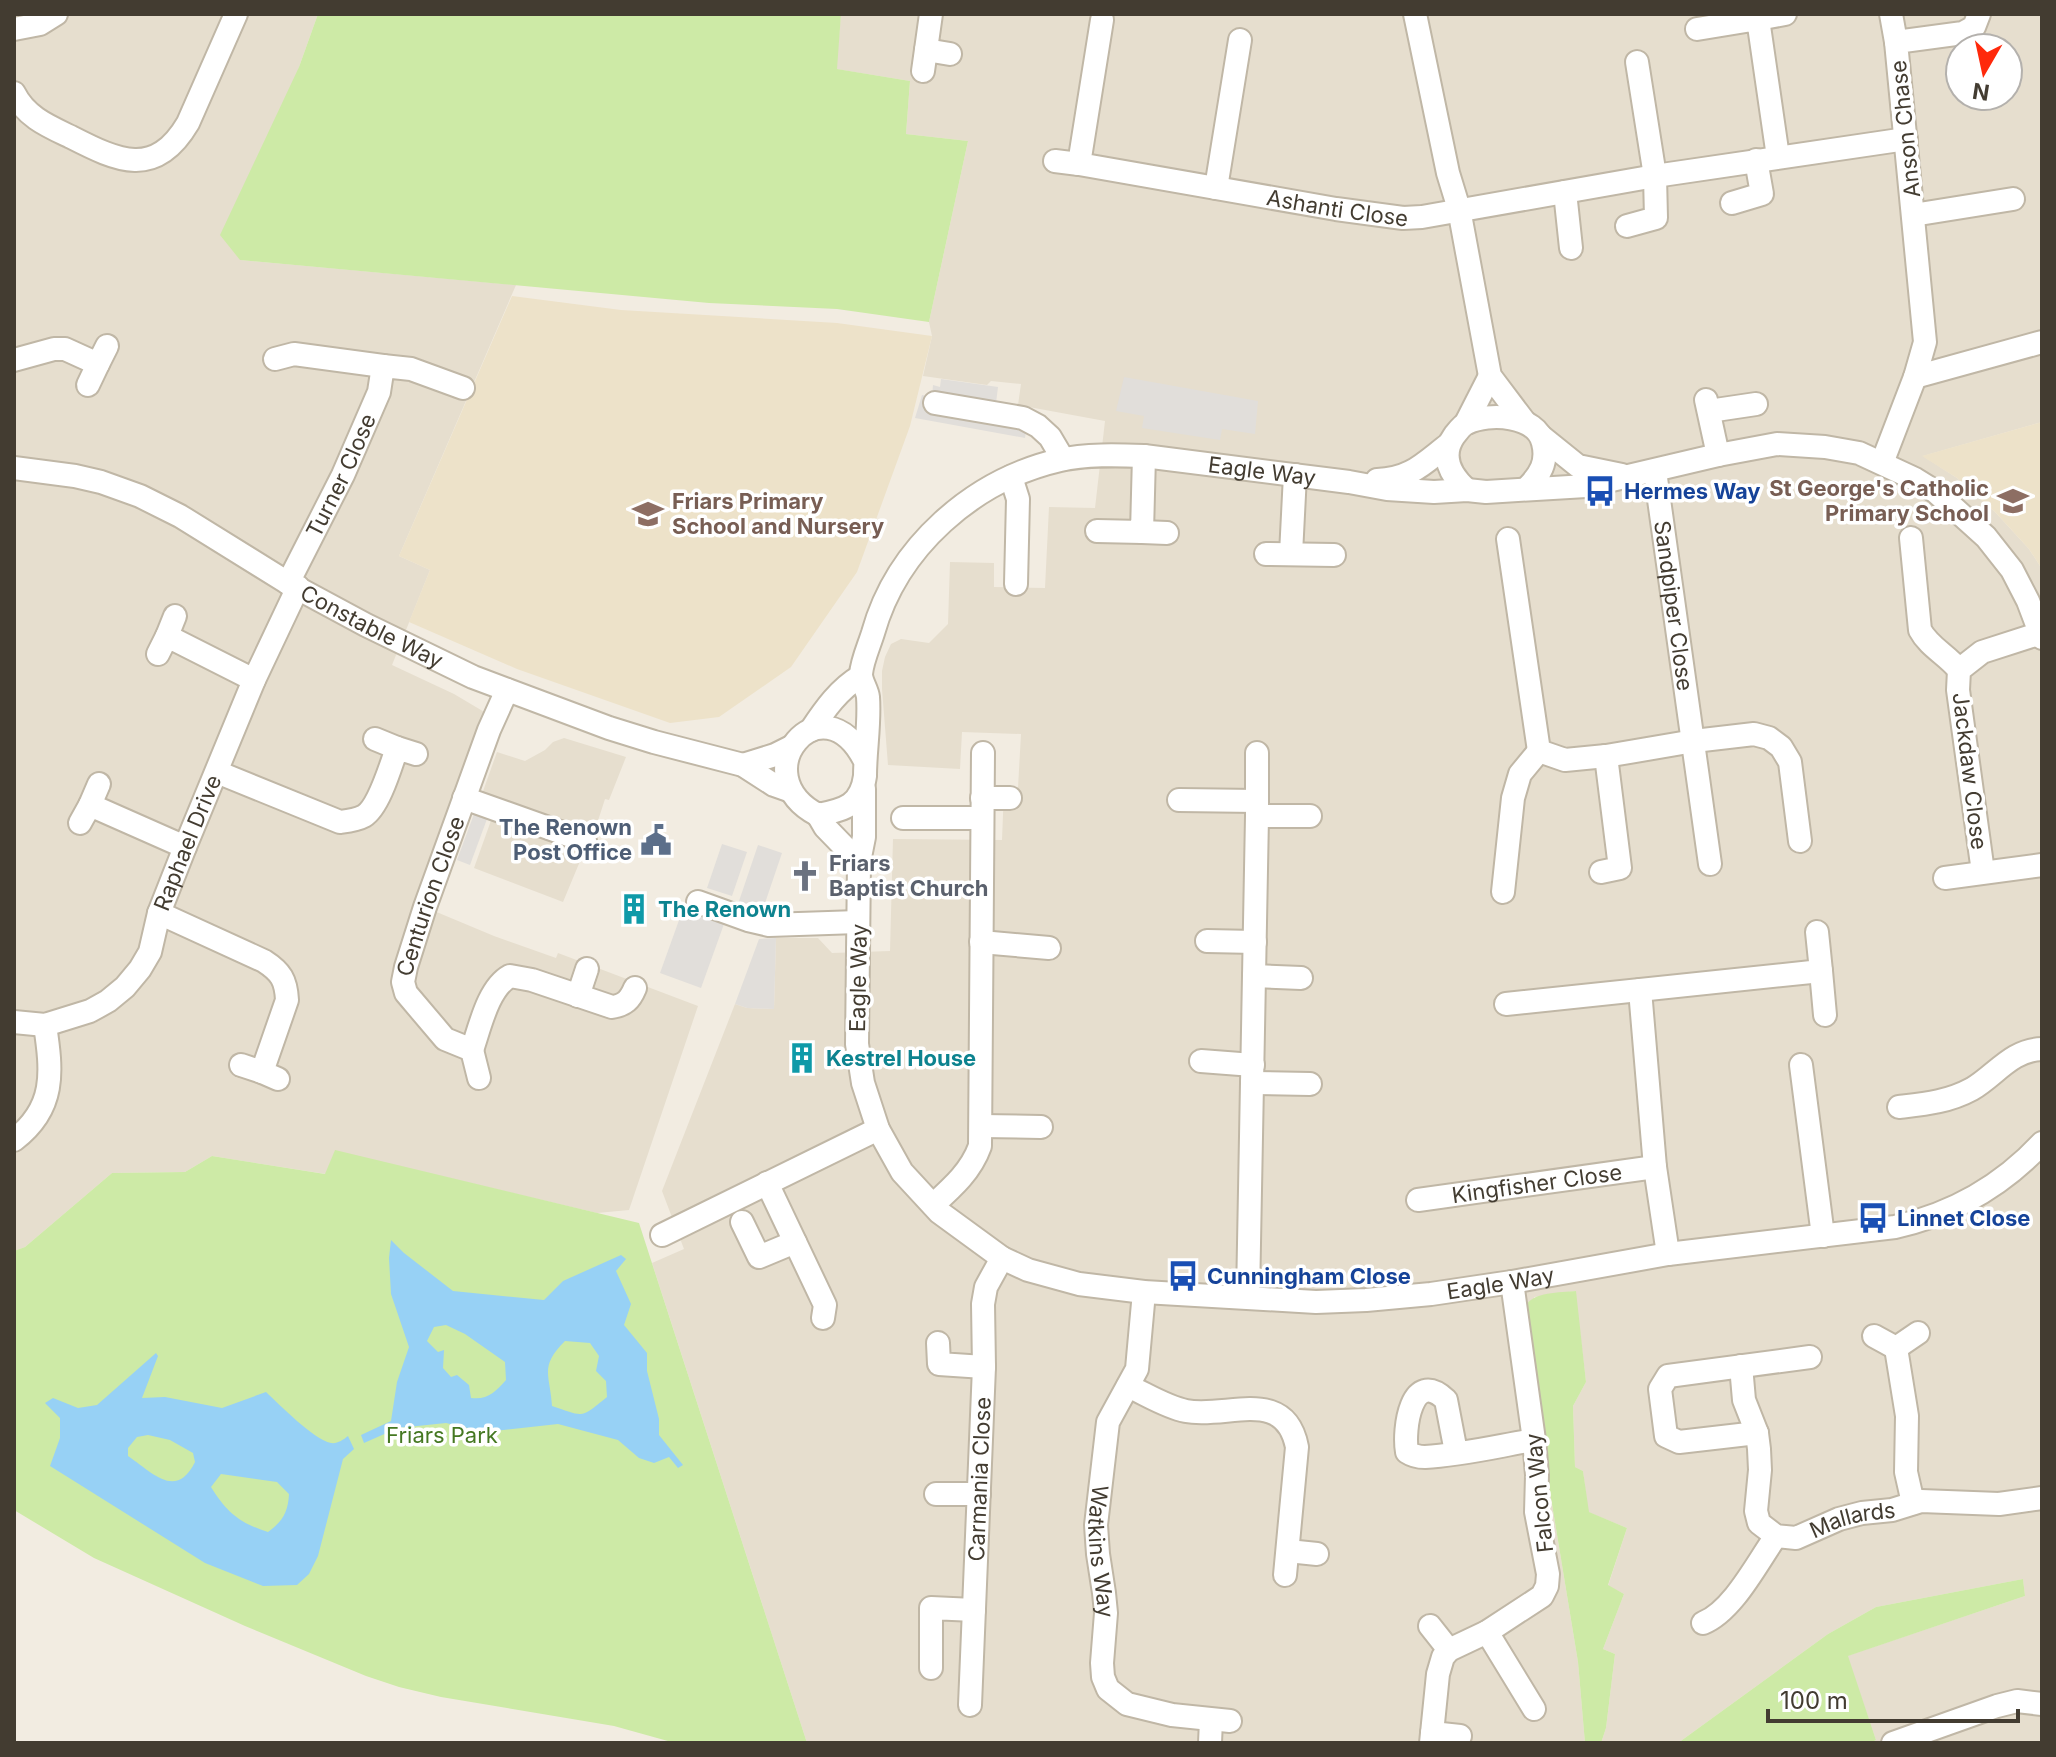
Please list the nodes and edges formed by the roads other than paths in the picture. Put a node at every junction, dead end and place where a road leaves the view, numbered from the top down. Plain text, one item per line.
1 (56, 14) edge
2 (236, 14) edge
3 (931, 14) edge
4 (1415, 14) edge
5 (1785, 14) edge
6 (1891, 14) edge
7 (1979, 14) edge
8 (1758, 19) junction
9 (1102, 20) dead end
10 (14, 29) edge
11 (1697, 29) dead end
12 (1240, 40) dead end
13 (1896, 42) junction
14 (950, 54) dead end
15 (1637, 62) dead end
16 (14, 93) edge
17 (1906, 139) junction
18 (1767, 158) junction
19 (1055, 161) dead end
20 (1079, 164) junction
21 (1655, 176) junction
22 (1216, 188) junction
23 (1565, 192) junction
24 (2013, 199) dead end
25 (1732, 203) dead end
26 (1459, 209) junction
27 (1913, 215) junction
28 (1627, 226) dead end
29 (1571, 248) dead end
30 (2042, 342) edge
31 (275, 359) dead end
32 (14, 360) edge
33 (383, 366) junction
34 (1490, 376) junction
35 (1915, 377) junction
36 (88, 385) dead end
37 (463, 388) dead end
38 (935, 403) dead end
39 (1756, 404) dead end
40 (1524, 421) junction
41 (1466, 423) junction
42 (1542, 437) junction
43 (1449, 444) junction
44 (1718, 455) junction
45 (1144, 456) junction
46 (1063, 459) junction
47 (1882, 463) junction
48 (14, 468) edge
49 (1655, 471) junction
50 (1295, 475) junction
51 (1627, 476) junction
52 (1011, 477) junction
53 (1349, 482) junction
54 (1527, 488) junction
55 (1467, 490) junction
56 (1097, 531) dead end
57 (1142, 532) junction
58 (1167, 533) dead end
59 (1911, 538) dead end
60 (1508, 539) dead end
61 (1266, 554) dead end
62 (1291, 554) junction
63 (1334, 555) dead end
64 (1016, 584) dead end
65 (293, 585) junction
66 (167, 635) dead end
67 (2041, 636) edge
68 (1959, 670) junction
69 (861, 676) junction
70 (254, 680) junction
71 (507, 690) junction
72 (811, 730) junction
73 (375, 739) dead end
74 (1694, 741) junction
75 (791, 747) junction
76 (1539, 751) junction
77 (983, 753) dead end
78 (1257, 753) dead end
79 (1606, 756) junction
80 (865, 761) junction
81 (743, 765) junction
82 (217, 772) junction
83 (99, 784) dead end
84 (864, 789) junction
85 (791, 791) junction
86 (464, 798) junction
87 (1010, 798) dead end
88 (1179, 800) dead end
89 (982, 808) junction
90 (1257, 808) junction
91 (818, 815) junction
92 (1310, 816) dead end
93 (903, 818) dead end
94 (585, 841) dead end
95 (1800, 841) dead end
96 (185, 847) junction
97 (859, 862) junction
98 (1710, 864) dead end
99 (2042, 865) edge
100 (1601, 872) dead end
101 (1983, 872) junction
102 (1945, 878) dead end
103 (1503, 892) dead end
104 (698, 902) dead end
105 (159, 913) junction
106 (858, 922) junction
107 (1817, 932) dead end
108 (1207, 941) dead end
109 (981, 942) junction
110 (1255, 942) junction
111 (1049, 948) dead end
112 (587, 969) dead end
113 (1821, 971) junction
114 (1254, 976) junction
115 (1301, 978) dead end
116 (635, 988) dead end
117 (1640, 990) junction
118 (578, 996) junction
119 (1506, 1004) dead end
120 (1825, 1015) dead end
121 (14, 1022) edge
122 (45, 1025) junction
123 (2042, 1049) edge
124 (472, 1050) junction
125 (1201, 1061) dead end
126 (1801, 1065) dead end
127 (260, 1072) dead end
128 (1253, 1074) junction
129 (479, 1078) dead end
130 (1310, 1084) dead end
131 (1899, 1107) dead end
132 (981, 1126) junction
133 (1041, 1127) dead end
134 (878, 1129) junction
135 (14, 1140) edge
136 (2041, 1145) edge
137 (1655, 1167) junction
138 (767, 1183) junction
139 (1418, 1200) dead end
140 (933, 1205) junction
141 (742, 1222) dead end
142 (662, 1235) dead end
143 (1823, 1236) junction
144 (795, 1242) junction
145 (1668, 1254) junction
146 (1002, 1258) junction
147 (1512, 1282) junction
148 (1144, 1292) junction
149 (1248, 1297) junction
150 (823, 1318) dead end
151 (1918, 1333) dead end
152 (1874, 1336) dead end
153 (938, 1343) dead end
154 (1896, 1348) junction
155 (1810, 1357) dead end
156 (1741, 1366) junction
157 (984, 1367) junction
158 (1128, 1386) junction
159 (1757, 1433) junction
160 (1534, 1440) junction
161 (1456, 1452) dead end
162 (936, 1494) dead end
163 (979, 1494) junction
164 (2042, 1498) edge
165 (1913, 1503) junction
166 (1776, 1536) junction
167 (1288, 1551) junction
168 (1317, 1554) dead end
169 (1285, 1575) dead end
170 (974, 1610) junction
171 (1703, 1623) dead end
172 (1430, 1626) dead end
173 (1487, 1632) junction
174 (1449, 1650) junction
175 (931, 1668) dead end
176 (2042, 1704) edge
177 (970, 1705) dead end
178 (1534, 1709) dead end
179 (1460, 1736) dead end
180 (1432, 1738) edge
181 (1210, 1743) edge
182 (1893, 1743) edge

1 - 10 street
2 - 16 street
3 - 14 street
4 - 26 street
5 - 8 street
6 - 13 street
7 - 13 street, Anson Chase
8 - 11 street
8 - 18 street
9 - 20 street
12 - 22 street
13 - 17 street, Anson Chase
15 - 21 street
17 - 18 street, Ashanti Close
17 - 27 street, Anson Chase
18 - 21 street, Ashanti Close
18 - 25 street
19 - 20 street, Ashanti Close
20 - 22 street, Ashanti Close
21 - 23 street, Ashanti Close
21 - 28 street
22 - 26 street, Ashanti Close
23 - 26 street, Ashanti Close
23 - 29 street
24 - 27 street, Anson Chase
26 - 34 street
27 - 35 street, Anson Chase
30 - 35 street
31 - 33 street
32 - 36 street
33 - 37 street
33 - 65 street, Turner Close
34 - 40 street
34 - 41 street
35 - 47 street, Anson Chase
38 - 46 street
39 - 44 street
40 - 41 street
40 - 42 street
41 - 43 street
42 - 51 street
42 - 54 street
43 - 53 street, Eagle Way
43 - 55 street
44 - 47 street
44 - 49 street
45 - 46 street, Eagle Way
45 - 50 street, Eagle Way
45 - 57 street
46 - 52 street, Eagle Way
47 - 67 street
48 - 65 street, Constable Way
49 - 51 street
49 - 74 street, Sandpiper Close
50 - 53 street, Eagle Way
50 - 62 street
51 - 54 street
52 - 64 street
52 - 69 street, Eagle Way
53 - 55 street, Eagle Way
54 - 55 street
56 - 57 street
57 - 58 street
59 - 68 street, Jackdaw Close
60 - 76 street
61 - 62 street
62 - 63 street
65 - 70 street, Raphael Drive
65 - 71 street, Constable Way
66 - 70 street
67 - 68 street, Jackdaw Close
68 - 101 street, Jackdaw Close
69 - 72 street
69 - 80 street, Eagle Way
70 - 82 street, Raphael Drive
71 - 81 street, Constable Way
71 - 86 street, Centurion Close
72 - 75 street
72 - 80 street
73 - 82 street
74 - 79 street
74 - 95 street
74 - 98 street, Sandpiper Close
75 - 81 street
75 - 85 street
76 - 79 street
76 - 103 street
77 - 89 street
78 - 90 street
79 - 100 street
80 - 84 street
81 - 85 street, Constable Way
82 - 96 street, Raphael Drive
83 - 96 street
84 - 91 street
84 - 97 street, Eagle Way
85 - 91 street
86 - 94 street
86 - 124 street, Centurion Close
87 - 89 street
88 - 90 street
89 - 93 street
89 - 109 street
90 - 92 street
90 - 110 street
91 - 97 street
96 - 105 street, Raphael Drive
97 - 106 street, Eagle Way
99 - 101 street, Jackdaw Close
101 - 102 street, Jackdaw Close
104 - 106 street
105 - 122 street, Raphael Drive
105 - 127 street
106 - 134 street, Eagle Way
107 - 113 street
108 - 110 street
109 - 111 street
109 - 132 street
110 - 114 street
112 - 118 street
113 - 117 street
113 - 120 street
114 - 115 street
114 - 128 street
116 - 118 street
117 - 119 street
117 - 137 street
118 - 124 street
121 - 122 street, Raphael Drive
122 - 135 street
123 - 131 street
124 - 129 street
125 - 128 street
126 - 143 street
128 - 130 street
128 - 149 street
132 - 133 street
132 - 140 street
134 - 138 street
134 - 140 street, Eagle Way
136 - 143 street, Eagle Way
137 - 139 street, Kingfisher Close
137 - 145 street
138 - 142 street
138 - 144 street
140 - 146 street, Eagle Way
141 - 144 street
143 - 145 street, Eagle Way
144 - 150 street
145 - 147 street, Eagle Way
146 - 148 street, Eagle Way
146 - 157 street, Carmania Close
147 - 149 street, Eagle Way
147 - 160 street, Falcon Way
148 - 149 street, Eagle Way
148 - 158 street, Watkins Way
151 - 154 street
152 - 154 street
153 - 157 street
154 - 165 street
155 - 156 street
156 - 159 street
156 - 159 street
157 - 163 street, Carmania Close
158 - 167 street
158 - 181 street, Watkins Way
159 - 166 street
160 - 161 street
160 - 173 street, Falcon Way
162 - 163 street
163 - 170 street, Carmania Close
164 - 165 street, Mallards
165 - 166 street, Mallards
166 - 171 street
167 - 168 street
167 - 169 street
170 - 175 street
170 - 177 street, Carmania Close
172 - 174 street
173 - 174 street, Falcon Way
173 - 178 street
174 - 180 street
176 - 182 street
179 - 180 street

